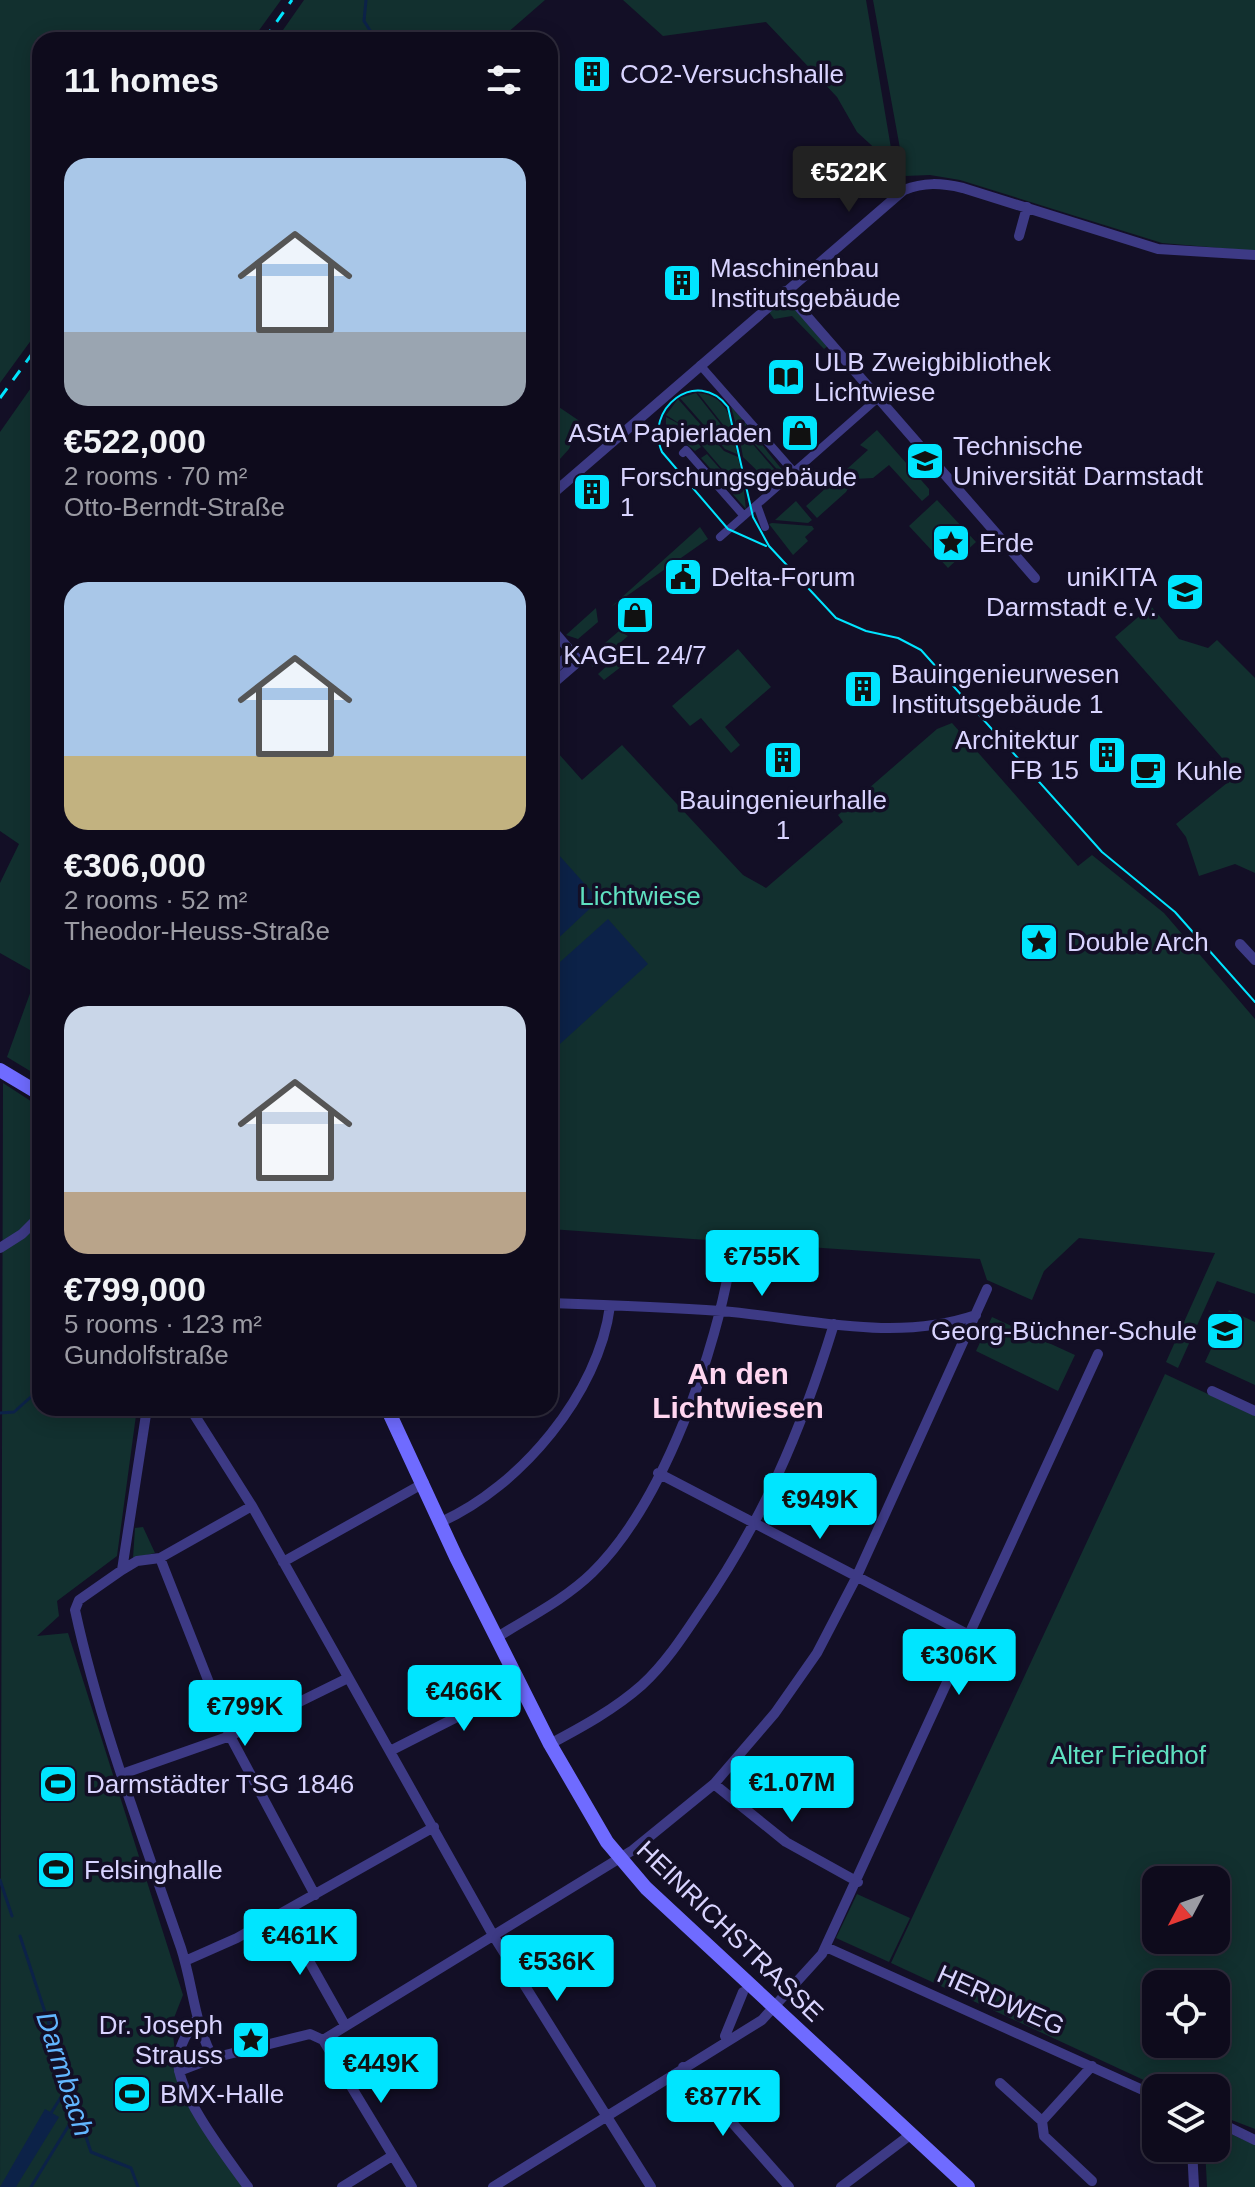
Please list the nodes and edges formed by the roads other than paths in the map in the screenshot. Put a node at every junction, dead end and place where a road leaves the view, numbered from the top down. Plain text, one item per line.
1 (1027, 207) junction
2 (1019, 236) dead end
3 (1255, 255) edge
4 (785, 291) junction
5 (700, 365) junction
6 (878, 398) junction
7 (683, 453) dead end
8 (794, 472) junction
9 (558, 489) edge
10 (757, 505) junction
11 (744, 516) junction
12 (765, 527) dead end
13 (720, 537) dead end
14 (1035, 578) dead end
15 (558, 636) edge
16 (576, 657) junction
17 (558, 668) edge
18 (558, 677) edge
19 (1240, 944) dead end
20 (1255, 960) edge
21 (0, 1070) edge
22 (32, 1089) edge
23 (32, 1224) edge
24 (0, 1248) edge
25 (732, 1252) dead end
26 (987, 1289) dead end
27 (558, 1303) edge
28 (610, 1306) junction
29 (722, 1311) junction
30 (976, 1315) junction
31 (834, 1324) junction
32 (1098, 1354) dead end
33 (1212, 1391) dead end
34 (1255, 1411) edge
35 (146, 1416) edge
36 (195, 1416) edge
37 (391, 1416) edge
38 (658, 1473) junction
39 (424, 1483) junction
40 (252, 1506) junction
41 (441, 1522) junction
42 (754, 1526) junction
43 (160, 1558) junction
44 (283, 1562) junction
45 (122, 1570) junction
46 (856, 1578) junction
47 (969, 1635) junction
48 (496, 1638) junction
49 (348, 1678) junction
50 (520, 1685) junction
51 (230, 1736) junction
52 (550, 1744) junction
53 (392, 1750) junction
54 (122, 1774) junction
55 (714, 1784) junction
56 (434, 1827) junction
57 (619, 1859) junction
58 (858, 1882) junction
59 (315, 1895) junction
60 (282, 1913) junction
61 (493, 1935) junction
62 (826, 1947) junction
63 (185, 1961) junction
64 (743, 1992) dead end
65 (774, 2008) junction
66 (196, 2020) junction
67 (345, 2025) junction
68 (323, 2040) junction
69 (727, 2041) junction
70 (213, 2058) junction
71 (1092, 2066) junction
72 (683, 2067) junction
73 (179, 2071) junction
74 (1000, 2083) dead end
75 (1142, 2089) edge
76 (607, 2116) junction
77 (1042, 2121) junction
78 (1230, 2128) edge
79 (910, 2135) junction
80 (1255, 2140) edge
81 (392, 2156) junction
82 (1193, 2162) edge
83 (1092, 2181) dead end
84 (248, 2187) edge
85 (342, 2187) edge
86 (412, 2187) edge
87 (493, 2187) edge
88 (651, 2187) edge
89 (789, 2187) edge
90 (841, 2187) edge
91 (968, 2187) edge
92 (1194, 2187) edge

1 - 2 street
1 - 3 street
1 - 4 street
4 - 5 street
4 - 6 street
5 - 8 street
5 - 9 street
6 - 8 street
6 - 14 street
7 - 11 street
8 - 10 street
10 - 11 street
10 - 12 street
11 - 13 street
15 - 16 street
16 - 17 street
16 - 18 street
19 - 20 street
21 - 22 main road
23 - 24 street
25 - 29 street
26 - 30 street
27 - 28 street
28 - 29 street
28 - 41 street
29 - 31 street
29 - 38 street
30 - 31 street
30 - 46 street
31 - 42 street
32 - 47 street
33 - 34 street
35 - 45 street
36 - 40 street
37 - 39 main road, HEINRICHSTRASSE
38 - 42 street
38 - 48 street
39 - 41 main road, HEINRICHSTRASSE
39 - 44 street
40 - 43 street
40 - 44 street
41 - 48 main road, HEINRICHSTRASSE
42 - 46 street
42 - 52 street
43 - 45 street
43 - 51 street
44 - 49 street
45 - 54 street
46 - 47 street
46 - 55 street
47 - 58 street
48 - 50 main road, HEINRICHSTRASSE
49 - 51 street
49 - 53 street
50 - 52 main road, HEINRICHSTRASSE
50 - 53 street
51 - 54 street
51 - 59 street
52 - 57 main road, HEINRICHSTRASSE
53 - 56 street
54 - 63 street
55 - 57 street
55 - 58 street
56 - 59 street
56 - 61 street
57 - 61 street
57 - 65 main road, HEINRICHSTRASSE
58 - 62 street
59 - 60 street
60 - 63 street
60 - 67 street
61 - 67 street
61 - 76 street
62 - 65 street
62 - 71 street, HERDWEG
63 - 66 street
64 - 69 street
65 - 69 street
65 - 79 main road, HEINRICHSTRASSE
66 - 70 street
66 - 73 street
67 - 68 street
68 - 70 street
68 - 81 street
69 - 72 street
70 - 73 street
71 - 75 street, HERDWEG
71 - 77 street
72 - 76 street
72 - 89 street
73 - 84 street
74 - 77 street
76 - 87 street
76 - 88 street
77 - 83 street
78 - 80 street
79 - 90 street
79 - 91 main road, HEINRICHSTRASSE
81 - 85 street
81 - 86 street
82 - 92 street

